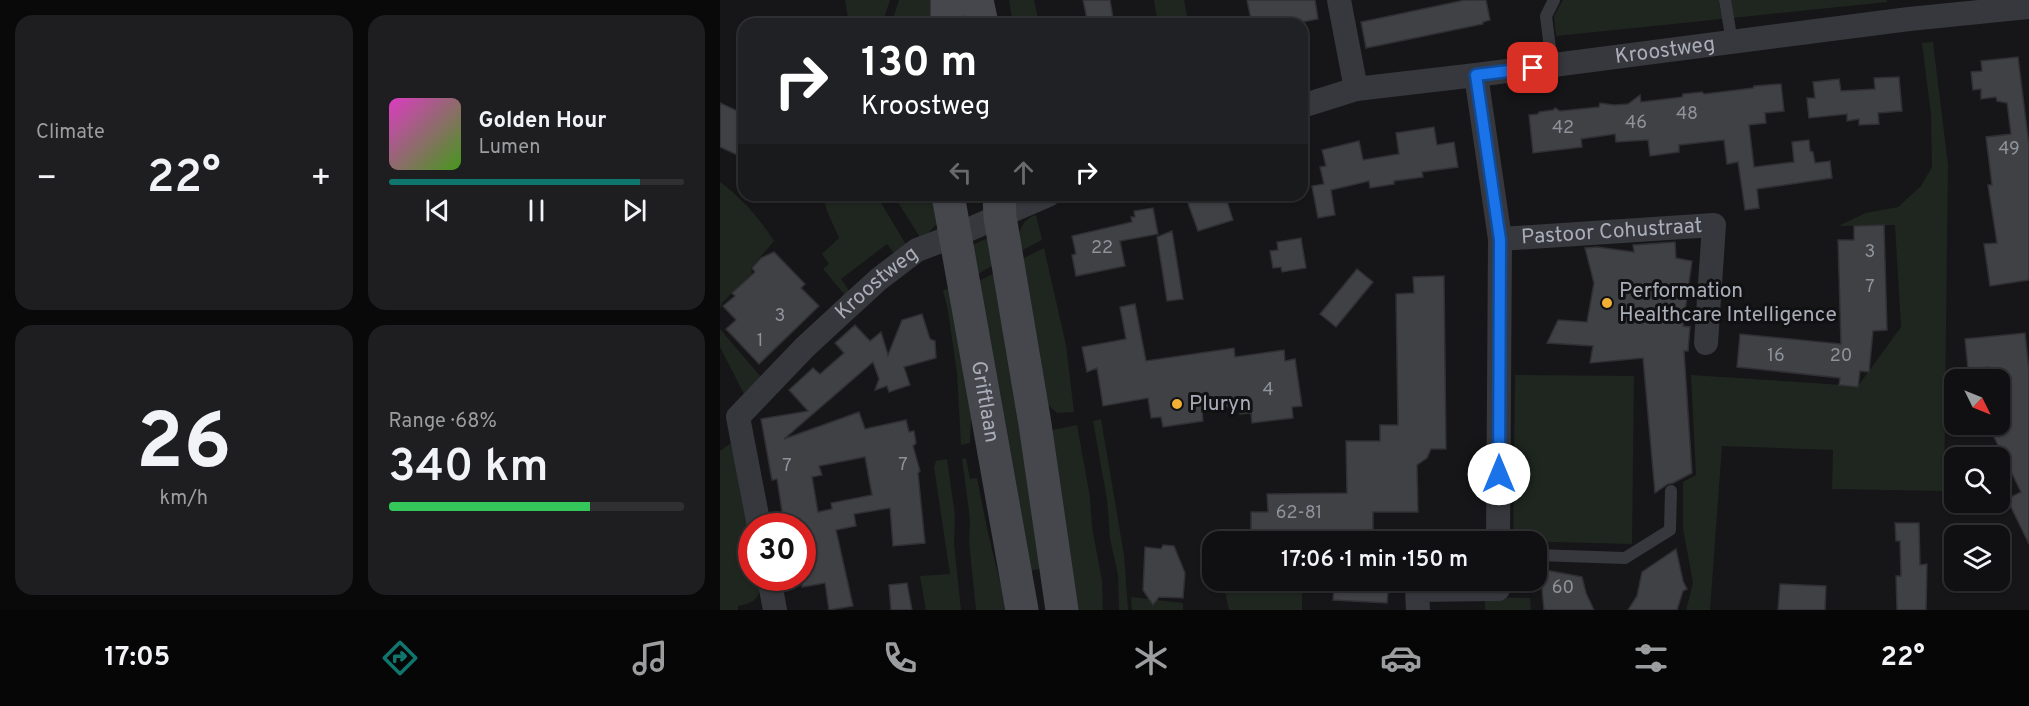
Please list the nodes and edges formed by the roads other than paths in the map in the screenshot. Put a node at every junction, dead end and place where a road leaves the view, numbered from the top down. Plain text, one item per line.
1 (948, 0) edge
2 (977, 0) edge
3 (1340, 0) edge
4 (1544, 0) edge
5 (1554, 0) edge
6 (1725, 0) edge
7 (2029, 6) edge
8 (1908, 9) edge
9 (1546, 16) junction
10 (947, 18) edge
11 (981, 18) edge
12 (1732, 42) junction
13 (1552, 65) junction
14 (1476, 75) junction
15 (1356, 88) junction
16 (1308, 104) edge
17 (949, 201) edge
18 (1022, 201) edge
19 (1000, 206) edge
20 (954, 236) junction
21 (1500, 240) junction
22 (1706, 343) dead end
23 (1671, 491) dead end
24 (756, 513) edge
25 (1498, 531) edge
26 (1547, 555) edge
27 (771, 591) edge
28 (1466, 591) edge
29 (1417, 594) edge
30 (775, 610) edge
31 (1022, 610) edge
32 (1062, 610) edge

1 - 10 street
2 - 11 street
3 - 15 street
4 - 9 lane
5 - 9 lane
6 - 12 lane
7 - 8 street, Kroostweg
8 - 12 street, Kroostweg
9 - 13 lane
12 - 13 street, Kroostweg
13 - 14 street, Kroostweg
14 - 15 street, Kroostweg
14 - 21 street
15 - 16 street, Kroostweg
17 - 20 street, Griftlaan
18 - 19 street, Kroostweg
19 - 20 street, Kroostweg
19 - 32 street
20 - 24 street, Kroostweg
20 - 31 street, Griftlaan
21 - 22 street, Pastoor Cohustraat
21 - 25 street
23 - 26 lane
27 - 30 street
28 - 29 street

